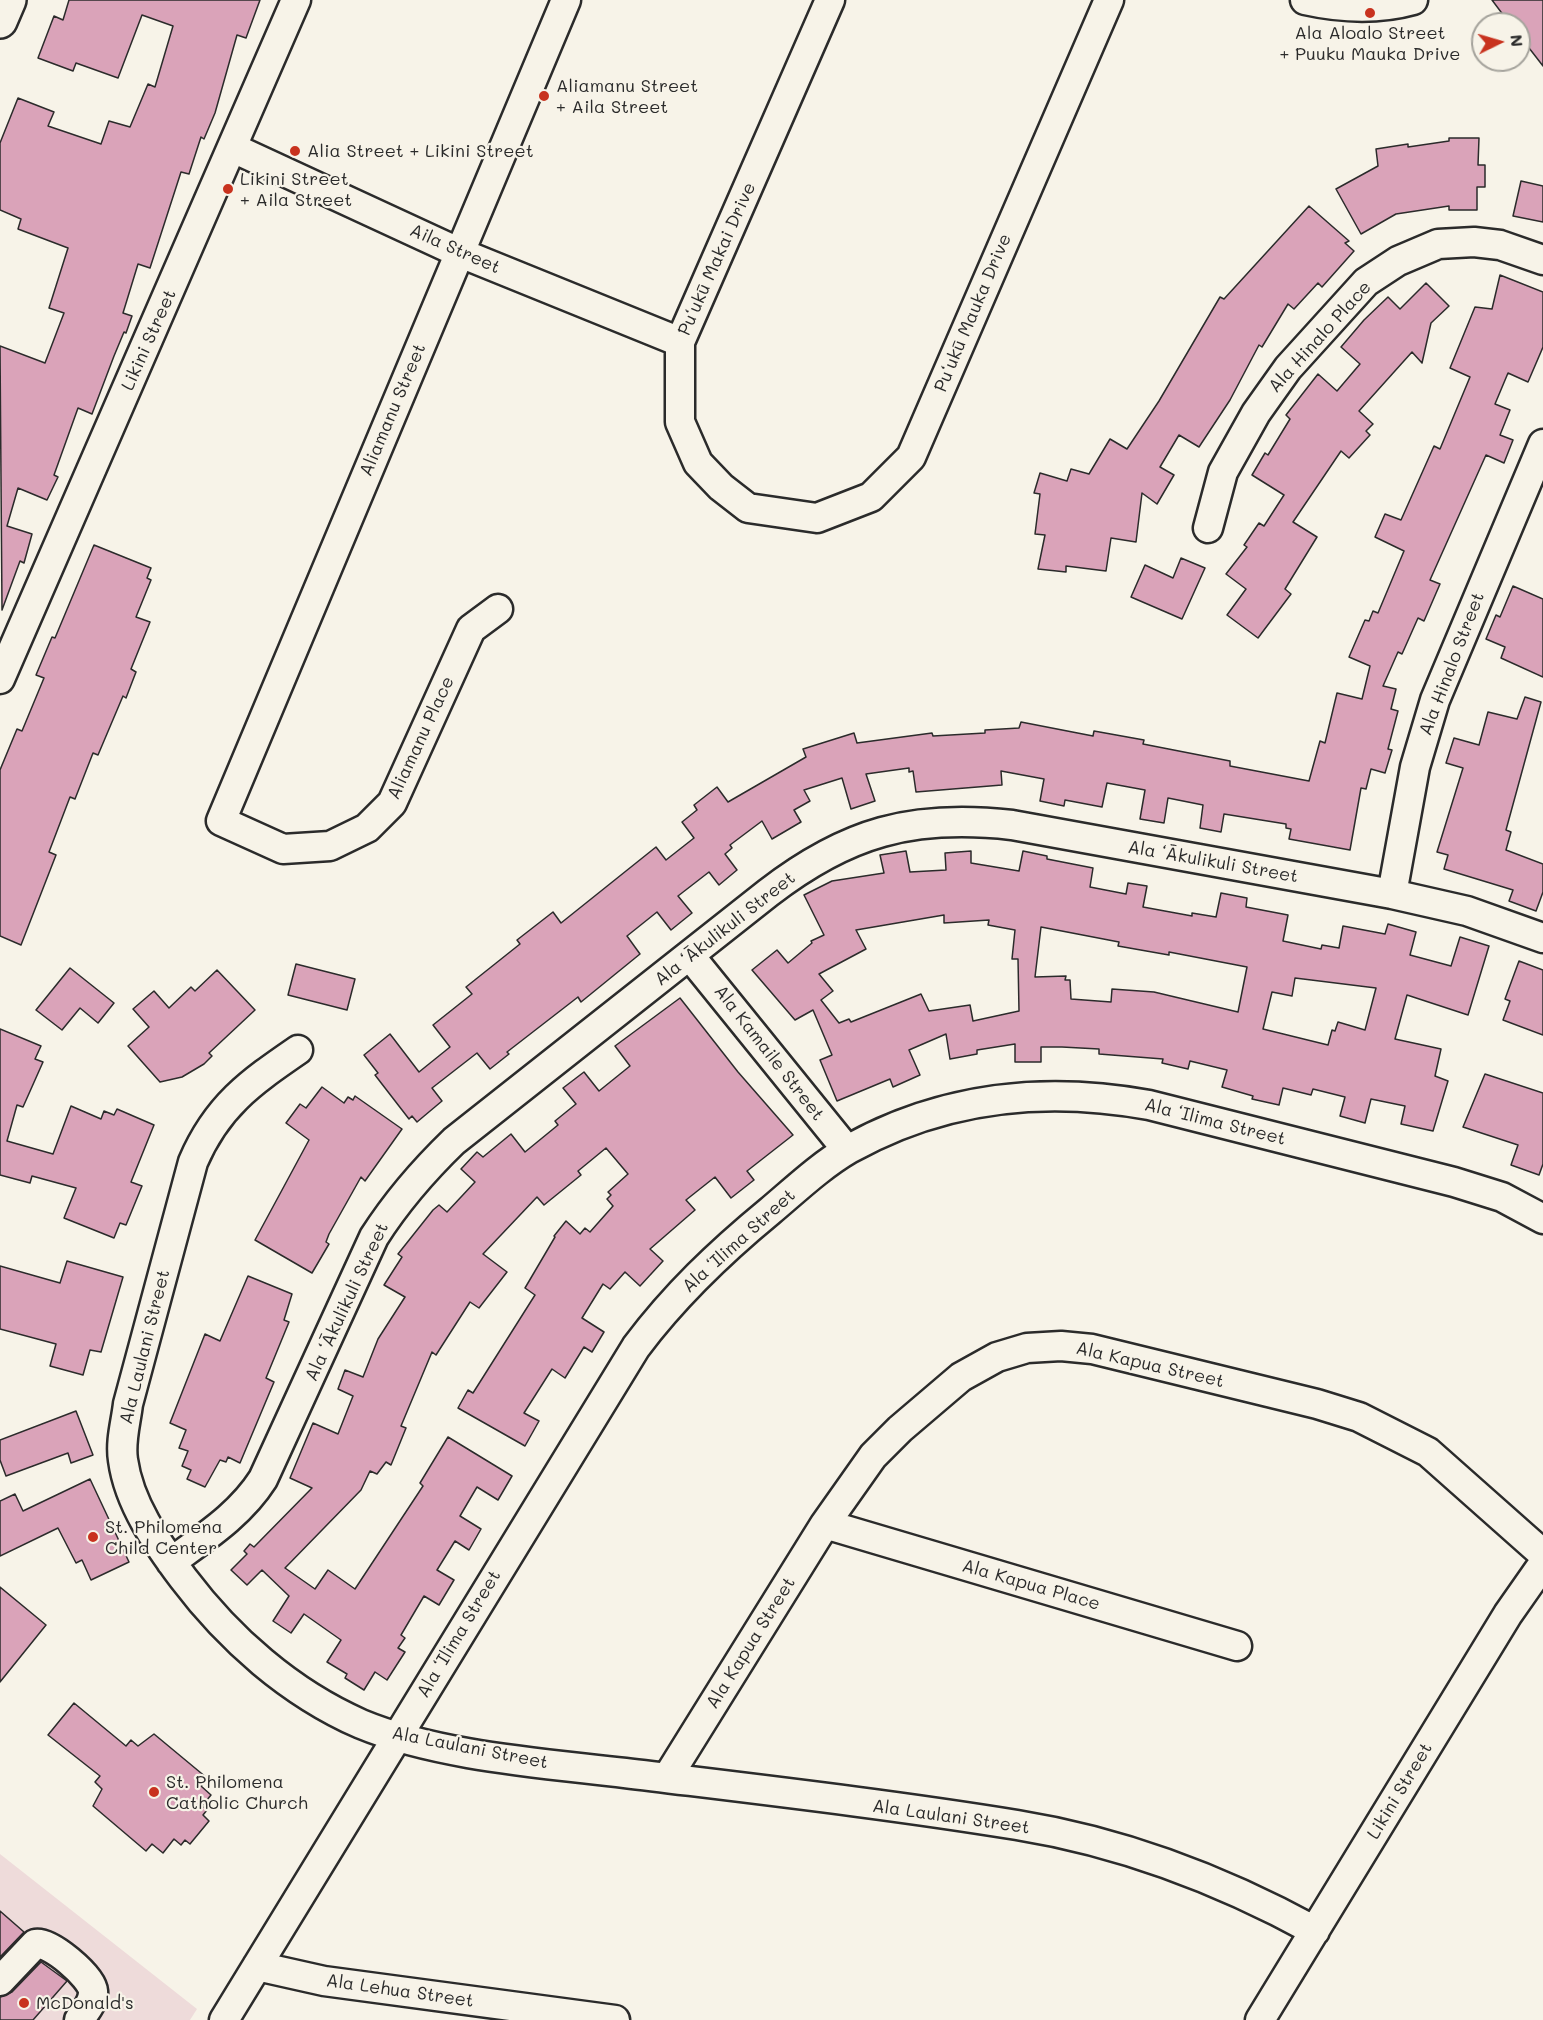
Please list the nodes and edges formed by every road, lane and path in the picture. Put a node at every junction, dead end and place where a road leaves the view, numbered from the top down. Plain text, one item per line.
1 (9, 0) edge
2 (296, 0) edge
3 (566, 0) edge
4 (830, 0) edge
5 (1108, 0) edge
6 (1305, 0) edge
7 (1413, 0) edge
8 (0, 21) edge
9 (233, 148) junction
10 (458, 252) junction
11 (1543, 260) edge
12 (680, 342) junction
13 (1543, 444) edge
14 (747, 508) joint
15 (1208, 528) dead end
16 (498, 609) dead end
17 (0, 679) edge
18 (221, 821) joint
19 (1392, 894) junction
20 (1543, 938) edge
21 (690, 956) junction
22 (298, 1050) dead end
23 (847, 1150) junction
24 (1543, 1219) edge
25 (825, 1524) junction
26 (1543, 1554) edge
27 (171, 1563) junction
28 (1543, 1564) edge
29 (1237, 1646) dead end
30 (397, 1736) junction
31 (667, 1778) junction
32 (1315, 1931) junction
33 (257, 1966) junction
34 (0, 1980) edge
35 (86, 2010) edge
36 (224, 2020) edge
37 (615, 2020) edge
38 (1260, 2020) edge

1 - 8 main road
2 - 9 street, Likini Street
3 - 10 street, Aliamanu Street
4 - 12 street, Puʻukū Makai Drive
5 - 14 street, Puʻukū Mauka Drive
6 - 7 street
9 - 10 street, Aila Street
9 - 17 street, Likini Street
10 - 12 street, Aila Street
10 - 18 street, Aliamanu Street
11 - 15 street, Ala Hinalo Place
12 - 14 street, Puʻukū Makai Drive
13 - 19 street, Ala Hinalo Street
16 - 18 street, Aliamanu Place
19 - 20 street, Ala ʻĀkulikuli Street
19 - 21 street, Ala ʻĀkulikuli Street
21 - 23 street, Ala Kamaile Street
21 - 27 street, Ala ʻĀkulikuli Street
22 - 27 street, Ala Laulani Street
23 - 24 street, Ala ʻIlima Street
23 - 30 street, Ala ʻIlima Street
25 - 26 street, Ala Kapua Street
25 - 29 street, Ala Kapua Place
25 - 31 street, Ala Kapua Street
27 - 30 street, Ala Laulani Street
28 - 32 street, Likini Street
30 - 31 street, Ala Laulani Street
30 - 33 street, Ala ʻIlima Street
31 - 32 street, Ala Laulani Street
32 - 38 street, Likini Street
33 - 36 street, Ala ʻIlima Street
33 - 37 street, Ala Lehua Street
34 - 35 street

